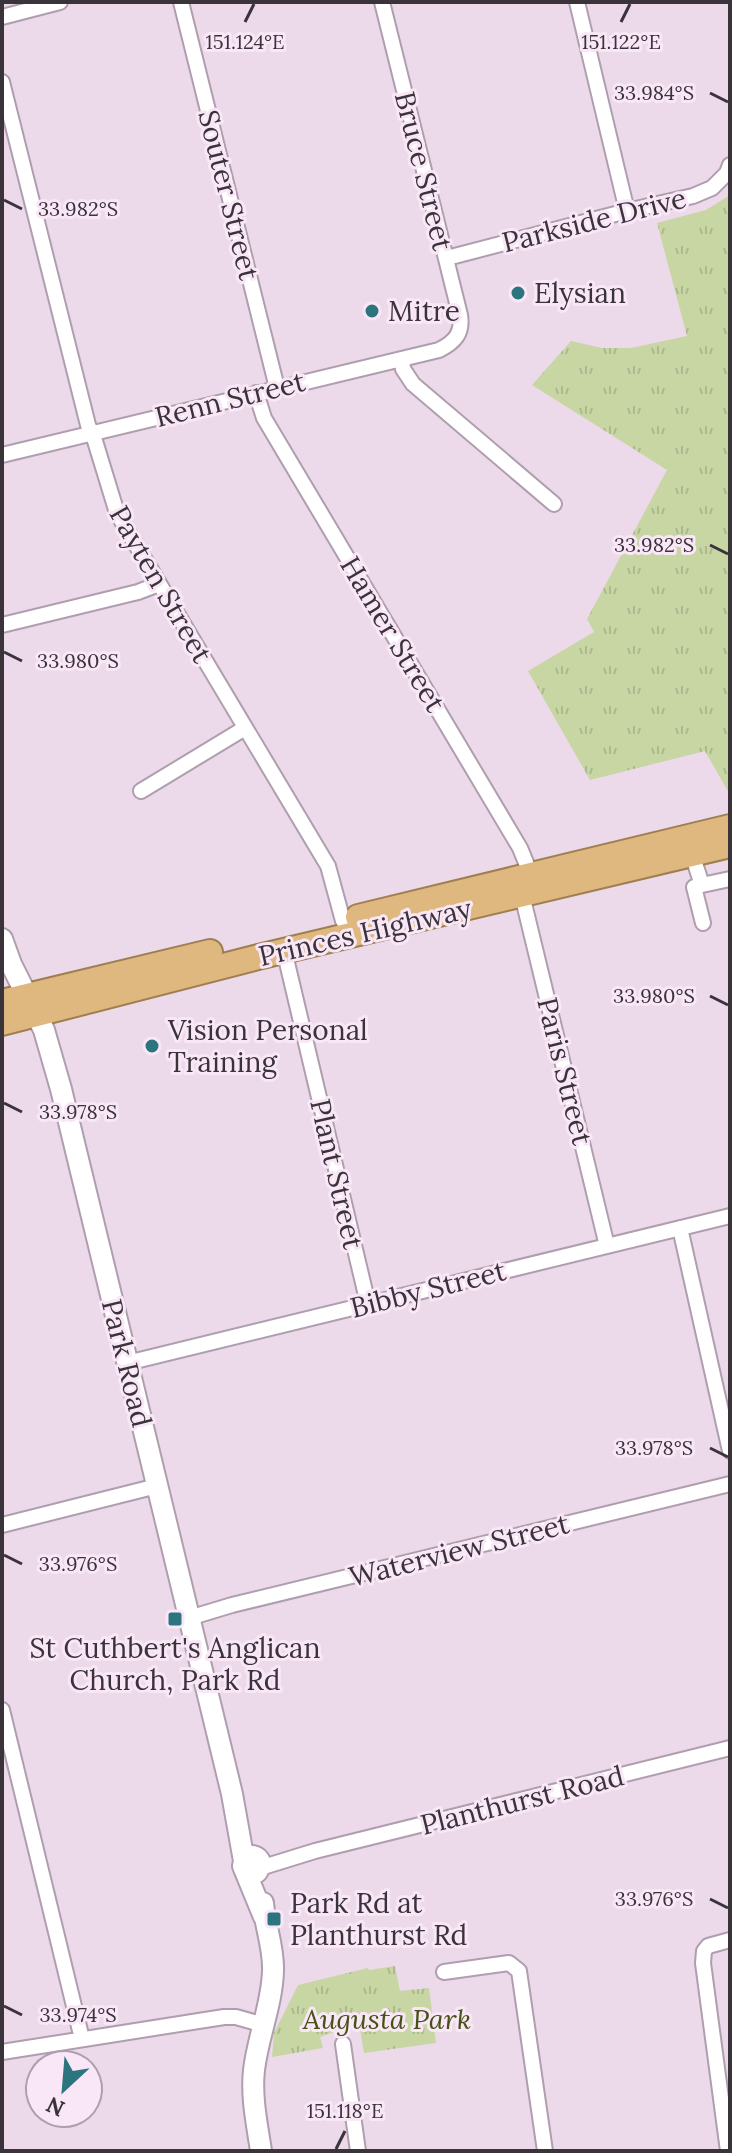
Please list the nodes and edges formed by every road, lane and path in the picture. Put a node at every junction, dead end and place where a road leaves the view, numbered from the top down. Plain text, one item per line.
1 (60, 2) edge
2 (181, 2) edge
3 (382, 2) edge
4 (577, 2) edge
5 (2, 17) edge
6 (2, 82) edge
7 (730, 165) edge
8 (627, 211) junction
9 (447, 258) junction
10 (456, 339) joint
11 (402, 359) junction
12 (277, 388) junction
13 (256, 393) junction
14 (92, 433) junction
15 (2, 455) edge
16 (554, 504) dead end
17 (159, 584) junction
18 (2, 625) edge
19 (245, 728) junction
20 (141, 791) dead end
21 (730, 827) edge
22 (730, 845) edge
23 (692, 854) junction
24 (730, 879) edge
25 (527, 885) junction
26 (702, 885) junction
27 (343, 921) junction
28 (703, 923) dead end
29 (2, 939) edge
30 (284, 950) junction
31 (2, 1002) edge
32 (32, 1005) junction
33 (2, 1023) edge
34 (730, 1216) edge
35 (680, 1228) junction
36 (607, 1246) junction
37 (368, 1304) junction
38 (127, 1363) junction
39 (730, 1451) edge
40 (730, 1484) edge
41 (157, 1486) junction
42 (2, 1525) edge
43 (189, 1618) junction
44 (2, 1710) edge
45 (730, 1748) edge
46 (254, 1864) junction
47 (730, 1940) edge
48 (444, 1972) dead end
49 (264, 2025) junction
50 (82, 2039) junction
51 (343, 2044) dead end
52 (2, 2052) edge
53 (261, 2151) edge
54 (358, 2151) edge
55 (545, 2151) edge
56 (728, 2151) edge

1 - 5 street
2 - 12 street, Souter Street
3 - 9 street, Bruce Street
4 - 8 street
6 - 14 street, Payten Street
7 - 8 street, Parkside Drive
8 - 9 street, Parkside Drive
9 - 10 street, Bruce Street
10 - 11 street, Renn Street
11 - 12 street, Renn Street
11 - 16 street
12 - 13 street, Renn Street
13 - 14 street, Renn Street
13 - 25 street, Hamer Street
14 - 15 street, Renn Street
14 - 17 street, Payten Street
17 - 18 street
17 - 19 street, Payten Street
19 - 20 street
19 - 27 street, Payten Street
21 - 25 highway, Princes Highway
22 - 23 highway, Princes Highway
23 - 25 highway, Princes Highway
23 - 26 street
24 - 26 street
25 - 27 highway, Princes Highway
25 - 30 highway, Princes Highway
25 - 36 street, Paris Street
26 - 28 street
27 - 32 highway, Princes Highway
29 - 32 main road, Park Road
30 - 32 highway, Princes Highway
30 - 37 street, Plant Street
31 - 32 highway, Princes Highway
32 - 33 highway, Princes Highway
32 - 38 main road, Park Road
34 - 35 street, Bibby Street
35 - 36 street, Bibby Street
35 - 39 street
36 - 37 street, Bibby Street
37 - 38 street, Bibby Street
38 - 41 main road, Park Road
40 - 43 street, Waterview Street
41 - 42 street
41 - 43 main road, Park Road
43 - 46 main road, Park Road
44 - 50 street
45 - 46 street, Planthurst Road
46 - 49 main road, Park Road
47 - 56 street
48 - 55 street
49 - 50 street
49 - 53 main road, Park Road
50 - 52 street
51 - 54 street

